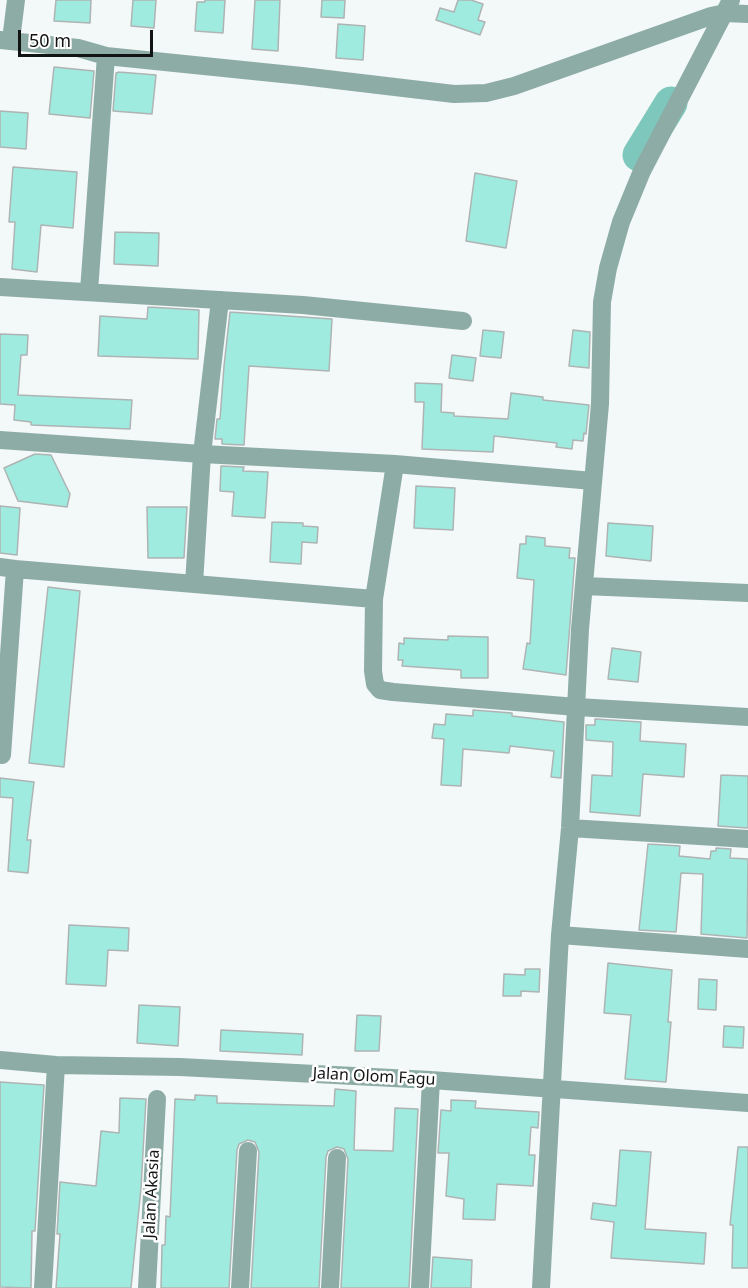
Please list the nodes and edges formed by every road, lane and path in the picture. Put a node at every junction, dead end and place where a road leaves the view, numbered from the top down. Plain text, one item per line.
1 (16, 0) edge
2 (728, 6) edge
3 (748, 14) edge
4 (5, 40) edge
5 (106, 56) junction
6 (0, 287) edge
7 (89, 291) junction
8 (220, 300) junction
9 (463, 321) dead end
10 (0, 440) edge
11 (202, 454) junction
12 (395, 464) junction
13 (593, 481) junction
14 (7, 568) edge
15 (194, 584) junction
16 (584, 586) junction
17 (748, 593) edge
18 (374, 599) junction
19 (577, 707) junction
20 (748, 717) edge
21 (2, 755) dead end
22 (570, 828) junction
23 (748, 839) edge
24 (560, 935) junction
25 (748, 949) edge
26 (0, 1060) edge
27 (56, 1065) junction
28 (431, 1080) junction
29 (552, 1088) junction
30 (157, 1100) dead end
31 (748, 1103) edge
32 (248, 1151) dead end
33 (337, 1158) dead end
34 (43, 1288) edge
35 (147, 1288) edge
36 (240, 1288) edge
37 (330, 1288) edge
38 (420, 1288) edge
39 (541, 1288) edge

1 - 4 street
2 - 3 street
2 - 5 street
2 - 13 street
4 - 5 street
5 - 7 street
6 - 7 street
7 - 8 street
8 - 9 street
8 - 11 street
10 - 11 street
11 - 12 street
11 - 15 street
12 - 13 street
12 - 18 street
13 - 16 street
14 - 15 street
14 - 21 street
15 - 18 street
16 - 17 street
16 - 19 street
18 - 19 street
19 - 20 street
19 - 22 street
22 - 23 street
22 - 24 street
24 - 25 street
24 - 29 street
26 - 27 street, Jalan Olom Fagu
27 - 28 street, Jalan Olom Fagu
27 - 34 street
28 - 29 street, Jalan Olom Fagu
28 - 38 street
29 - 31 street, Jalan Olom Fagu
29 - 39 street
30 - 35 street, Jalan Akasia
32 - 36 street
33 - 37 street

